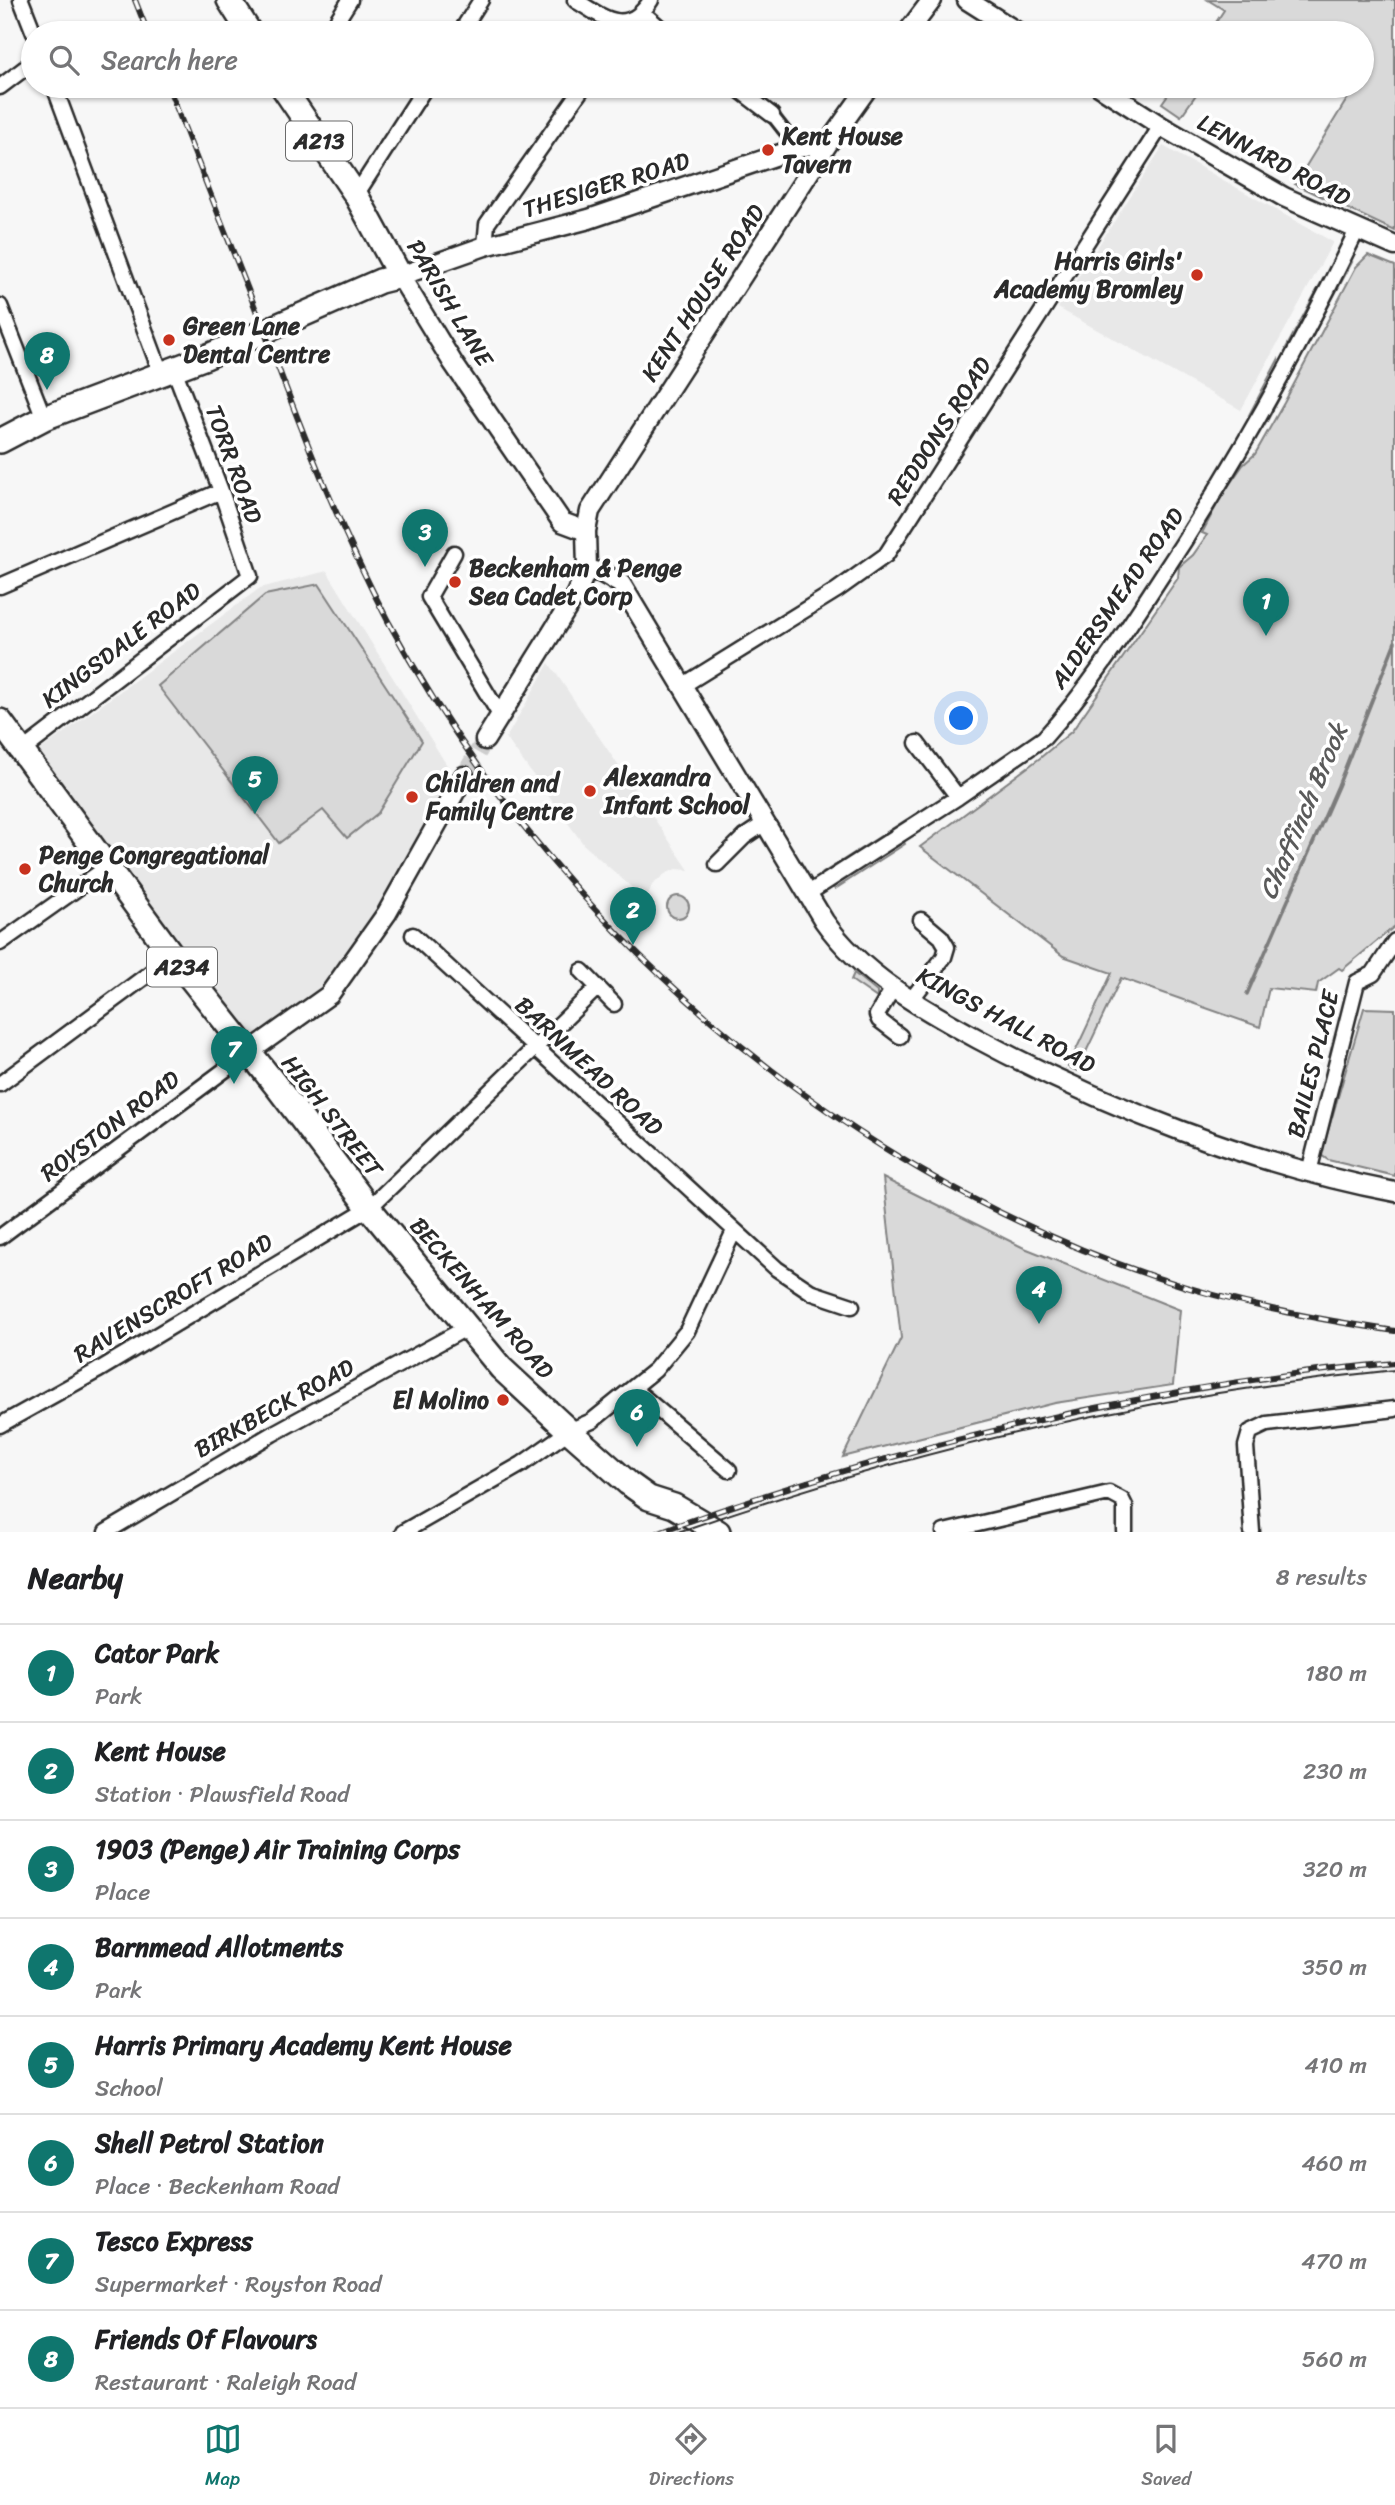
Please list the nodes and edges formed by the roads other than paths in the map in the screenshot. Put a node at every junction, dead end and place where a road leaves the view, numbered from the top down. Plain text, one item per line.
1 (21, 0) edge
2 (230, 0) edge
3 (349, 0) edge
4 (481, 0) edge
5 (575, 0) edge
6 (651, 0) edge
7 (932, 0) edge
8 (967, 0) edge
9 (29, 21) edge
10 (243, 21) edge
11 (336, 21) edge
12 (468, 21) edge
13 (615, 21) edge
14 (631, 21) edge
15 (916, 21) edge
16 (1000, 21) edge
17 (21, 71) edge
18 (0, 87) edge
19 (59, 98) edge
20 (295, 98) edge
21 (418, 98) edge
22 (576, 98) edge
23 (749, 98) edge
24 (860, 98) edge
25 (1118, 98) edge
26 (772, 116) joint
27 (1161, 126) junction
28 (827, 145) junction
29 (798, 148) junction
30 (356, 195) junction
31 (1357, 230) junction
32 (485, 246) junction
33 (1395, 247) edge
34 (400, 276) junction
35 (0, 306) edge
36 (168, 371) junction
37 (44, 418) junction
38 (0, 440) edge
39 (221, 491) junction
40 (586, 531) junction
41 (454, 553) dead end
42 (587, 569) junction
43 (250, 576) joint
44 (0, 586) edge
45 (682, 687) junction
46 (500, 715) junction
47 (0, 721) edge
48 (485, 740) tunnel mouth
49 (916, 743) dead end
50 (22, 751) junction
51 (464, 776) tunnel mouth
52 (958, 797) junction
53 (765, 823) junction
54 (717, 864) dead end
55 (109, 866) junction
56 (807, 894) junction
57 (921, 920) dead end
58 (413, 935) dead end
59 (1395, 941) edge
60 (0, 943) edge
61 (173, 956) junction
62 (582, 971) dead end
63 (598, 987) junction
64 (893, 988) junction
65 (911, 1000) junction
66 (614, 1004) dead end
67 (900, 1036) dead end
68 (535, 1047) junction
69 (249, 1052) junction
70 (0, 1084) edge
71 (1308, 1172) junction
72 (1395, 1192) edge
73 (369, 1208) junction
74 (734, 1231) junction
75 (0, 1237) edge
76 (852, 1306) dead end
77 (468, 1328) junction
78 (633, 1388) junction
79 (1395, 1409) edge
80 (0, 1425) edge
81 (569, 1432) junction
82 (729, 1469) dead end
83 (654, 1501) junction
84 (106, 1532) edge
85 (403, 1532) edge
86 (690, 1532) edge
87 (718, 1532) edge
88 (944, 1532) edge
89 (1125, 1532) edge
90 (1252, 1532) edge

1 - 9 street
2 - 10 main road
3 - 11 street
4 - 12 street
5 - 13 street
6 - 14 street
7 - 15 street
8 - 16 street
17 - 18 street
19 - 36 street, TORR ROAD
20 - 30 main road, PARISH LANE / A213
21 - 30 street
22 - 32 street
23 - 26 street
24 - 28 street, KENT HOUSE ROAD
25 - 27 street, LENNARD ROAD
26 - 29 street
27 - 31 street, LENNARD ROAD
27 - 45 street, REDDONS ROAD
28 - 29 street, THESIGER ROAD
28 - 40 street, KENT HOUSE ROAD
29 - 32 street, THESIGER ROAD
30 - 34 main road, PARISH LANE / A213
31 - 33 street, LENNARD ROAD
31 - 52 street, ALDERSMEAD ROAD
32 - 34 street, THESIGER ROAD
34 - 36 main road
34 - 40 street, PARISH LANE
35 - 37 street
36 - 37 main road
36 - 39 street, TORR ROAD
37 - 38 main road
39 - 43 street, TORR ROAD
39 - 44 street
40 - 42 street
41 - 46 street
42 - 45 street, KINGS HALL ROAD
42 - 46 street
43 - 50 street, KINGSDALE ROAD
45 - 53 street, KINGS HALL ROAD
46 - 48 street
47 - 50 main road, HIGH STREET / A234
49 - 52 street
50 - 55 main road, HIGH STREET / A234
51 - 69 street
52 - 56 street, ALDERSMEAD ROAD
53 - 54 street
53 - 56 street, KINGS HALL ROAD
55 - 60 street
55 - 61 main road, HIGH STREET / A234
56 - 64 street, KINGS HALL ROAD
57 - 65 street
58 - 68 street, BARNMEAD ROAD
59 - 71 street, BAILES PLACE
61 - 69 main road, HIGH STREET / A234
61 - 70 street
62 - 63 street
63 - 66 street
63 - 68 street, RAVENSCROFT ROAD
64 - 65 street, KINGS HALL ROAD
64 - 67 street
65 - 71 street, KINGS HALL ROAD
68 - 73 street, RAVENSCROFT ROAD
68 - 74 street, BARNMEAD ROAD
69 - 73 main road, HIGH STREET / A234
69 - 75 street, ROYSTON ROAD
71 - 72 street, KINGS HALL ROAD
73 - 77 main road, BECKENHAM ROAD / A234
73 - 80 street, RAVENSCROFT ROAD
74 - 76 street, BARNMEAD ROAD
74 - 78 street
77 - 81 main road, BECKENHAM ROAD / A234
77 - 84 street, BIRKBECK ROAD
78 - 81 street
78 - 82 street
79 - 90 street
81 - 83 main road, BECKENHAM ROAD / A234
81 - 85 street
83 - 86 main road, BECKENHAM ROAD / A234
83 - 87 main road, BECKENHAM ROAD / A234
88 - 89 street

